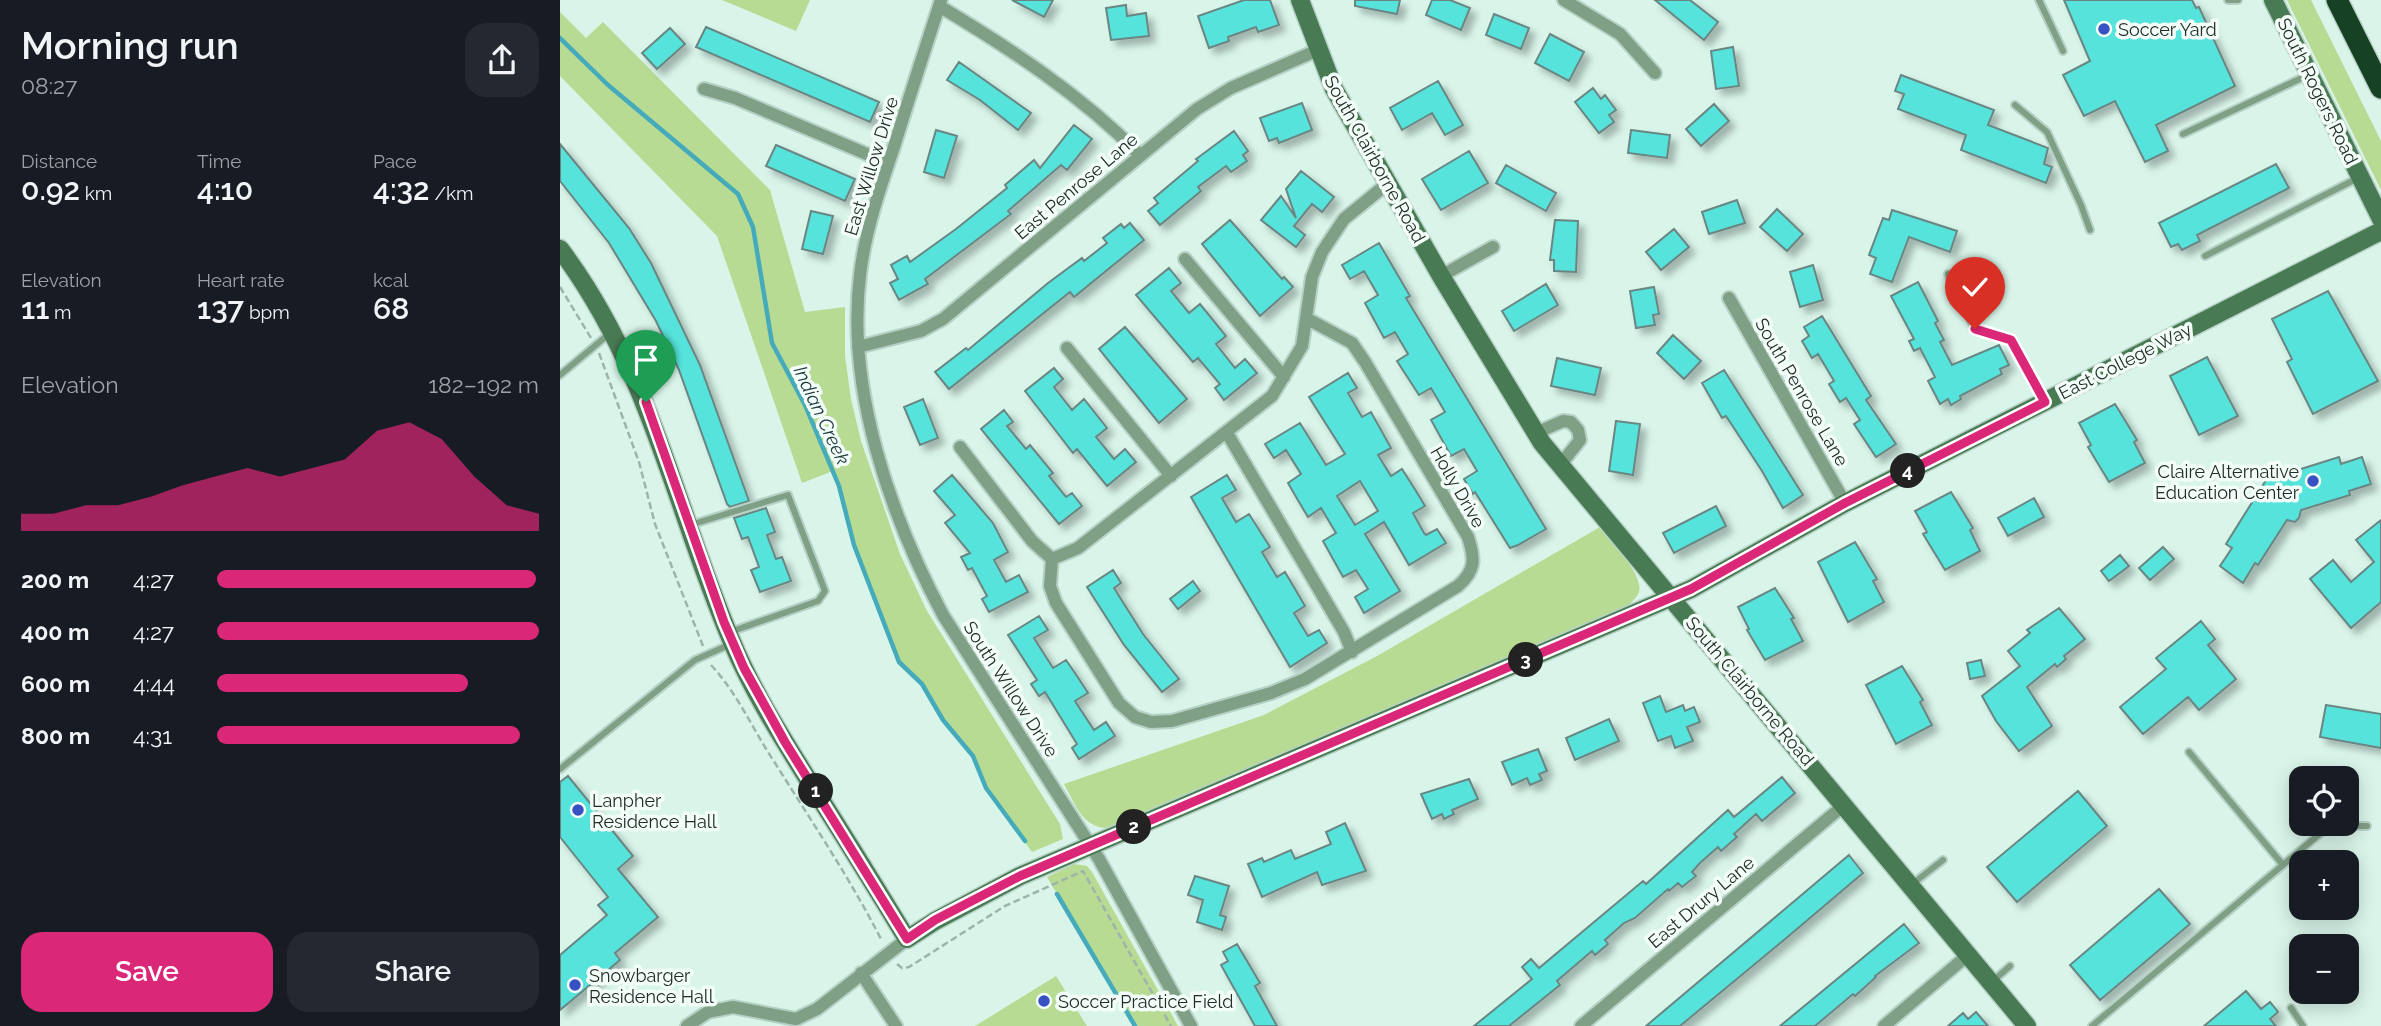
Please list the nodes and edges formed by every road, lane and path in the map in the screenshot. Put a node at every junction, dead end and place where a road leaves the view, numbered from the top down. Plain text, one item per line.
1 (1300, 0) edge
2 (1564, 0) edge
3 (2039, 0) edge
4 (2228, 0) edge
5 (2238, 0) edge
6 (2273, 0) edge
7 (2337, 0) edge
8 (940, 3) edge
9 (1318, 50) junction
10 (2063, 51) dead end
11 (1655, 73) dead end
12 (2310, 75) junction
13 (2381, 88) edge
14 (704, 89) dead end
15 (2015, 105) dead end
16 (2183, 134) dead end
17 (1140, 155) junction
18 (888, 163) junction
19 (2360, 177) junction
20 (1387, 184) junction
21 (2381, 219) edge
22 (2090, 230) dead end
23 (2381, 231) edge
24 (1493, 247) dead end
25 (560, 249) edge
26 (2204, 256) dead end
27 (1185, 259) dead end
28 (1948, 274) dead end
29 (1441, 276) junction
30 (560, 287) edge
31 (1730, 298) dead end
32 (1306, 318) junction
33 (612, 330) junction
34 (596, 346) junction
35 (858, 347) junction
36 (1067, 348) dead end
37 (560, 375) edge
38 (1283, 377) junction
39 (2045, 402) junction
40 (1227, 433) junction
41 (1536, 433) junction
42 (960, 447) dead end
43 (1561, 464) junction
44 (1171, 476) junction
45 (1845, 503) junction
46 (690, 525) junction
47 (1052, 559) junction
48 (1672, 598) junction
49 (730, 638) junction
50 (1352, 653) junction
51 (706, 654) junction
52 (2189, 752) dead end
53 (560, 769) edge
54 (1844, 805) junction
55 (2367, 826) dead end
56 (1091, 846) junction
57 (1943, 860) dead end
58 (2283, 865) junction
59 (1911, 886) junction
60 (907, 939) junction
61 (888, 953) junction
62 (1968, 955) junction
63 (2010, 966) dead end
64 (861, 973) junction
65 (1991, 982) junction
66 (2291, 1008) dead end
67 (817, 1009) junction
68 (687, 1026) edge
69 (804, 1026) edge
70 (896, 1026) edge
71 (1171, 1026) edge
72 (1191, 1026) edge
73 (1581, 1026) edge
74 (1884, 1026) edge
75 (2027, 1026) edge
76 (2092, 1026) edge
77 (2303, 1026) edge

1 - 9 street, South Clairborne Road
2 - 11 street
3 - 10 lane
4 - 5 lane
6 - 12 street, South Rogers Road
7 - 13 highway
8 - 17 street
8 - 18 street, East Willow Drive
9 - 17 street, East Penrose Lane
9 - 20 street, South Clairborne Road
12 - 16 lane
12 - 19 street, South Rogers Road
14 - 18 street
15 - 22 lane
17 - 35 street, East Penrose Lane
18 - 35 street, East Willow Drive
19 - 21 street, South Rogers Road
19 - 26 lane
20 - 29 street, South Clairborne Road
20 - 32 street
23 - 39 street, East College Way
24 - 29 street
25 - 33 street
27 - 38 street
28 - 39 lane
29 - 41 street, South Clairborne Road
30 - 34 path
31 - 45 street, South Penrose Lane
32 - 38 street
32 - 50 street, Holly Drive
33 - 34 lane
33 - 46 street
34 - 37 lane
34 - 51 path
35 - 56 street, South Willow Drive
36 - 44 street
38 - 40 street
39 - 45 street, East College Way
40 - 44 street
40 - 50 street
41 - 43 street, South Clairborne Road
41 - 43 street
42 - 47 street
43 - 48 street, South Clairborne Road
44 - 47 street
45 - 48 street, East College Way
46 - 49 street
46 - 49 lane
47 - 50 street, Holly Drive
48 - 54 street, South Clairborne Road
48 - 56 street, East College Way
49 - 51 lane
49 - 60 street
51 - 53 lane
51 - 61 path
52 - 58 lane
54 - 59 street, South Clairborne Road
54 - 73 street, East Drury Lane
55 - 58 lane
56 - 60 street, East College Way
56 - 72 street, South Willow Drive
57 - 59 lane
58 - 76 lane
59 - 62 street, South Clairborne Road
60 - 61 street, East College Way
61 - 64 street, East College Way
61 - 71 path
62 - 65 street, South Clairborne Road
62 - 74 street
63 - 65 lane
64 - 67 street, East College Way
64 - 70 street
65 - 75 street, South Clairborne Road
66 - 77 lane
67 - 68 street, East College Way
67 - 69 street, East College Way

